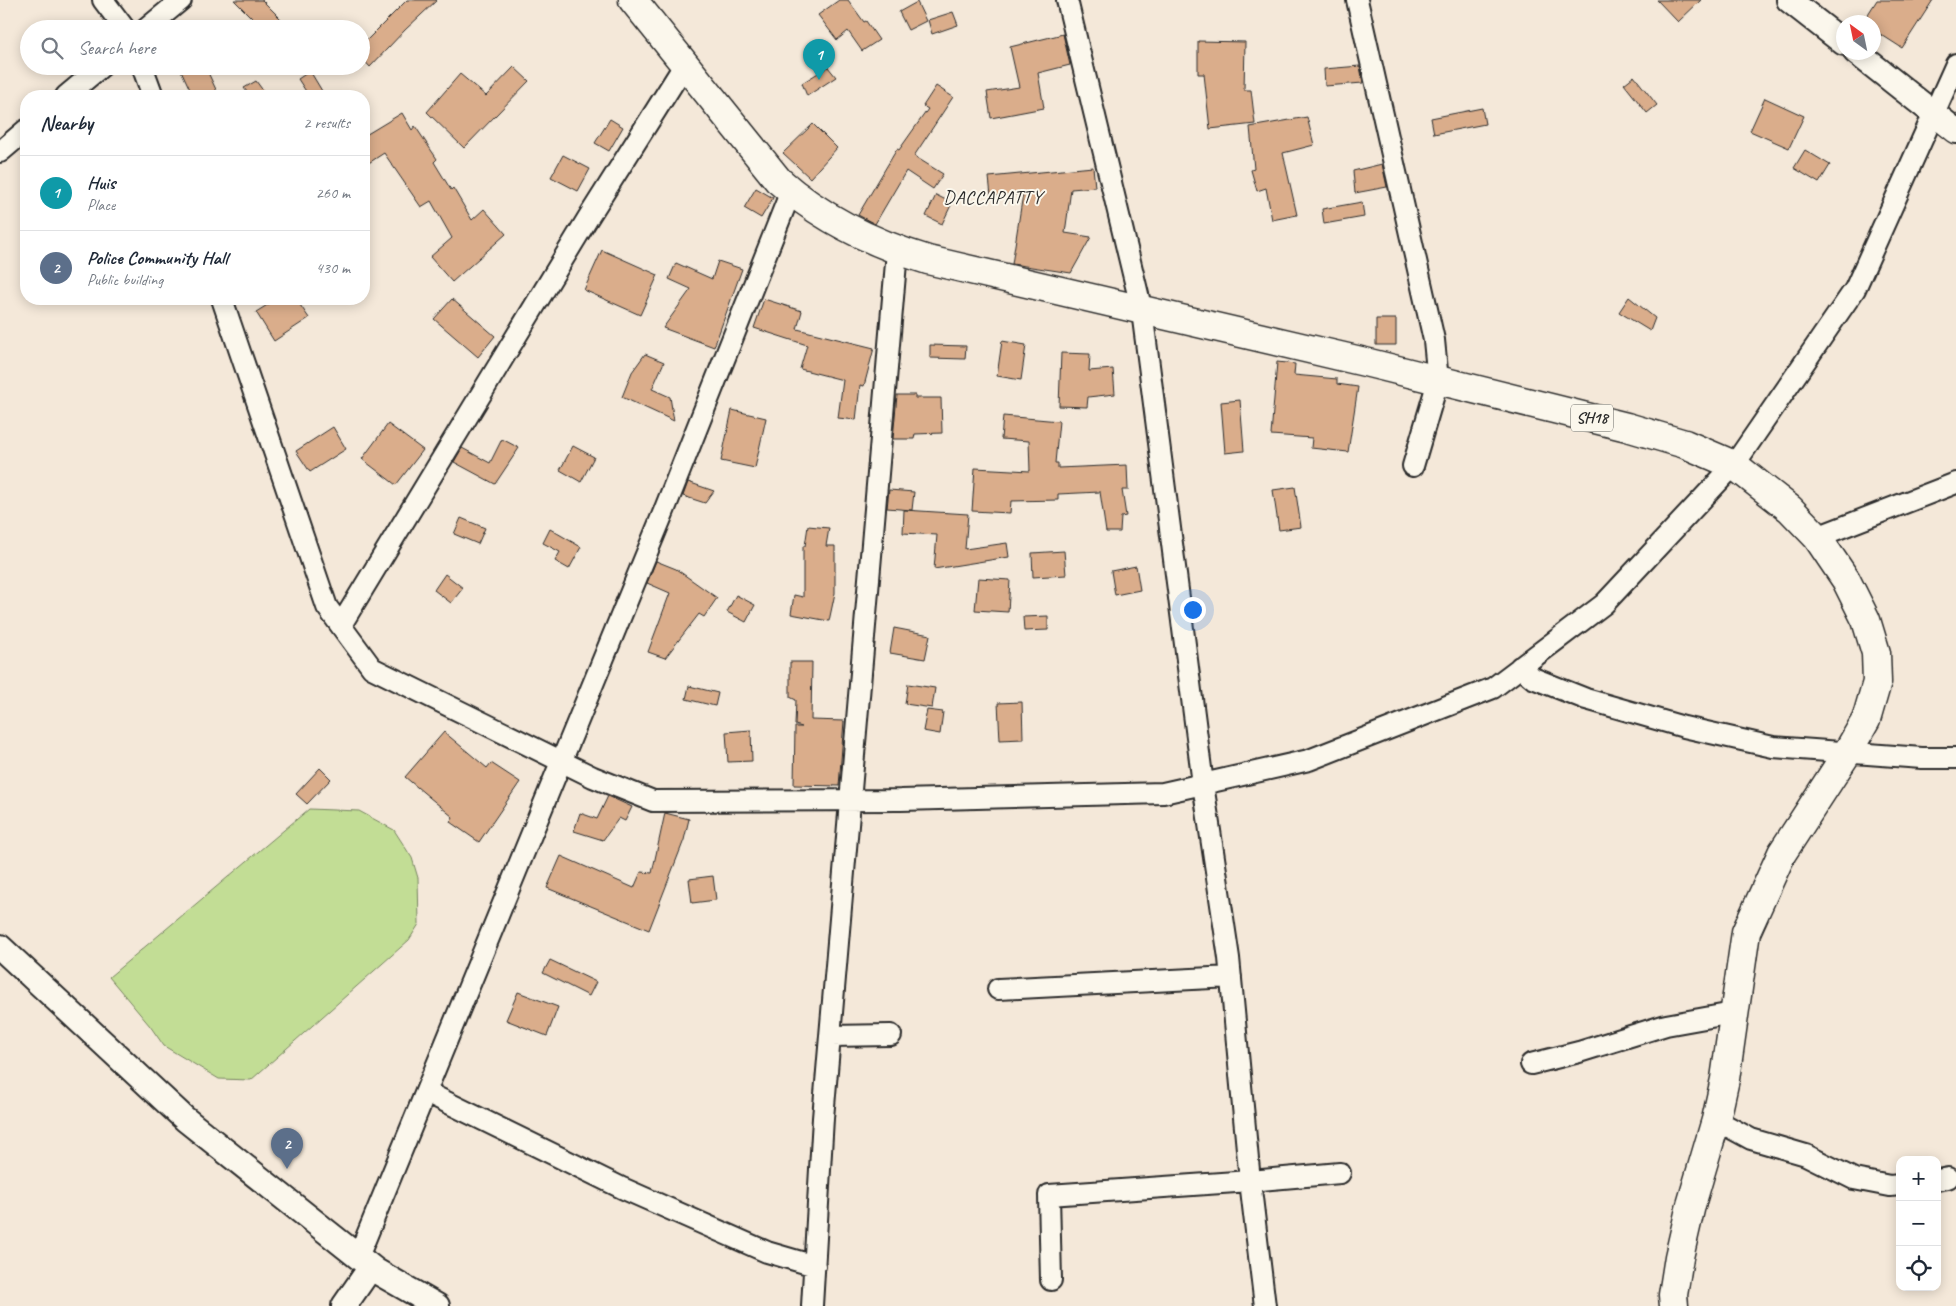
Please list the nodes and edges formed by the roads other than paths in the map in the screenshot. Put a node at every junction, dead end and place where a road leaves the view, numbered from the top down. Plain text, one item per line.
1 (103, 0) edge
2 (181, 0) edge
3 (633, 0) edge
4 (1067, 0) edge
5 (1357, 0) edge
6 (1789, 0) edge
7 (118, 20) edge
8 (157, 20) edge
9 (1836, 37) edge
10 (1866, 60) edge
11 (685, 64) junction
12 (1956, 64) edge
13 (91, 75) edge
14 (145, 75) edge
15 (73, 90) edge
16 (151, 90) edge
17 (1934, 115) junction
18 (1956, 131) edge
19 (20, 135) edge
20 (0, 152) edge
21 (791, 191) junction
22 (897, 251) junction
23 (224, 305) edge
24 (1142, 311) junction
25 (1438, 381) junction
26 (1734, 465) junction
27 (1413, 466) dead end
28 (1956, 482) edge
29 (1817, 537) junction
30 (341, 626) junction
31 (1520, 667) junction
32 (1847, 753) junction
33 (1956, 758) edge
34 (560, 761) junction
35 (1203, 784) junction
36 (850, 800) junction
37 (0, 947) edge
38 (1231, 977) junction
39 (998, 989) dead end
40 (1733, 1013) junction
41 (890, 1035) dead end
42 (830, 1036) junction
43 (1531, 1064) dead end
44 (426, 1092) junction
45 (1716, 1120) junction
46 (1340, 1173) dead end
47 (1250, 1181) junction
48 (1896, 1185) edge
49 (365, 1262) junction
50 (815, 1266) junction
51 (1051, 1280) dead end
52 (344, 1306) edge
53 (437, 1306) edge
54 (812, 1306) edge
55 (1265, 1306) edge
56 (1674, 1306) edge

1 - 7 street
2 - 8 street
3 - 11 main road, SH18
4 - 24 street
5 - 25 street
6 - 9 street
10 - 17 street
11 - 21 main road, SH18
11 - 30 street
12 - 17 street
13 - 15 street
14 - 16 street
17 - 18 street
17 - 26 street
19 - 20 street
21 - 22 main road, SH18
21 - 34 street
22 - 24 main road, SH18
22 - 36 street
23 - 30 street
24 - 25 main road, SH18
24 - 35 street
25 - 26 main road, SH18
25 - 27 street
26 - 29 main road, SH18
26 - 31 street
28 - 29 street
29 - 32 main road, SH18
30 - 34 street
31 - 32 street
31 - 35 street
32 - 33 street
32 - 40 main road, SH18
34 - 36 street
34 - 44 street
35 - 36 street
35 - 38 street
36 - 42 street
37 - 49 street
38 - 39 street
38 - 47 street
40 - 43 street
40 - 45 main road, SH18
41 - 42 street
42 - 50 street
44 - 49 street
44 - 50 street
45 - 48 street
45 - 56 main road, SH18
46 - 47 street
47 - 51 street
47 - 55 street
49 - 52 street
49 - 53 street
50 - 54 street

